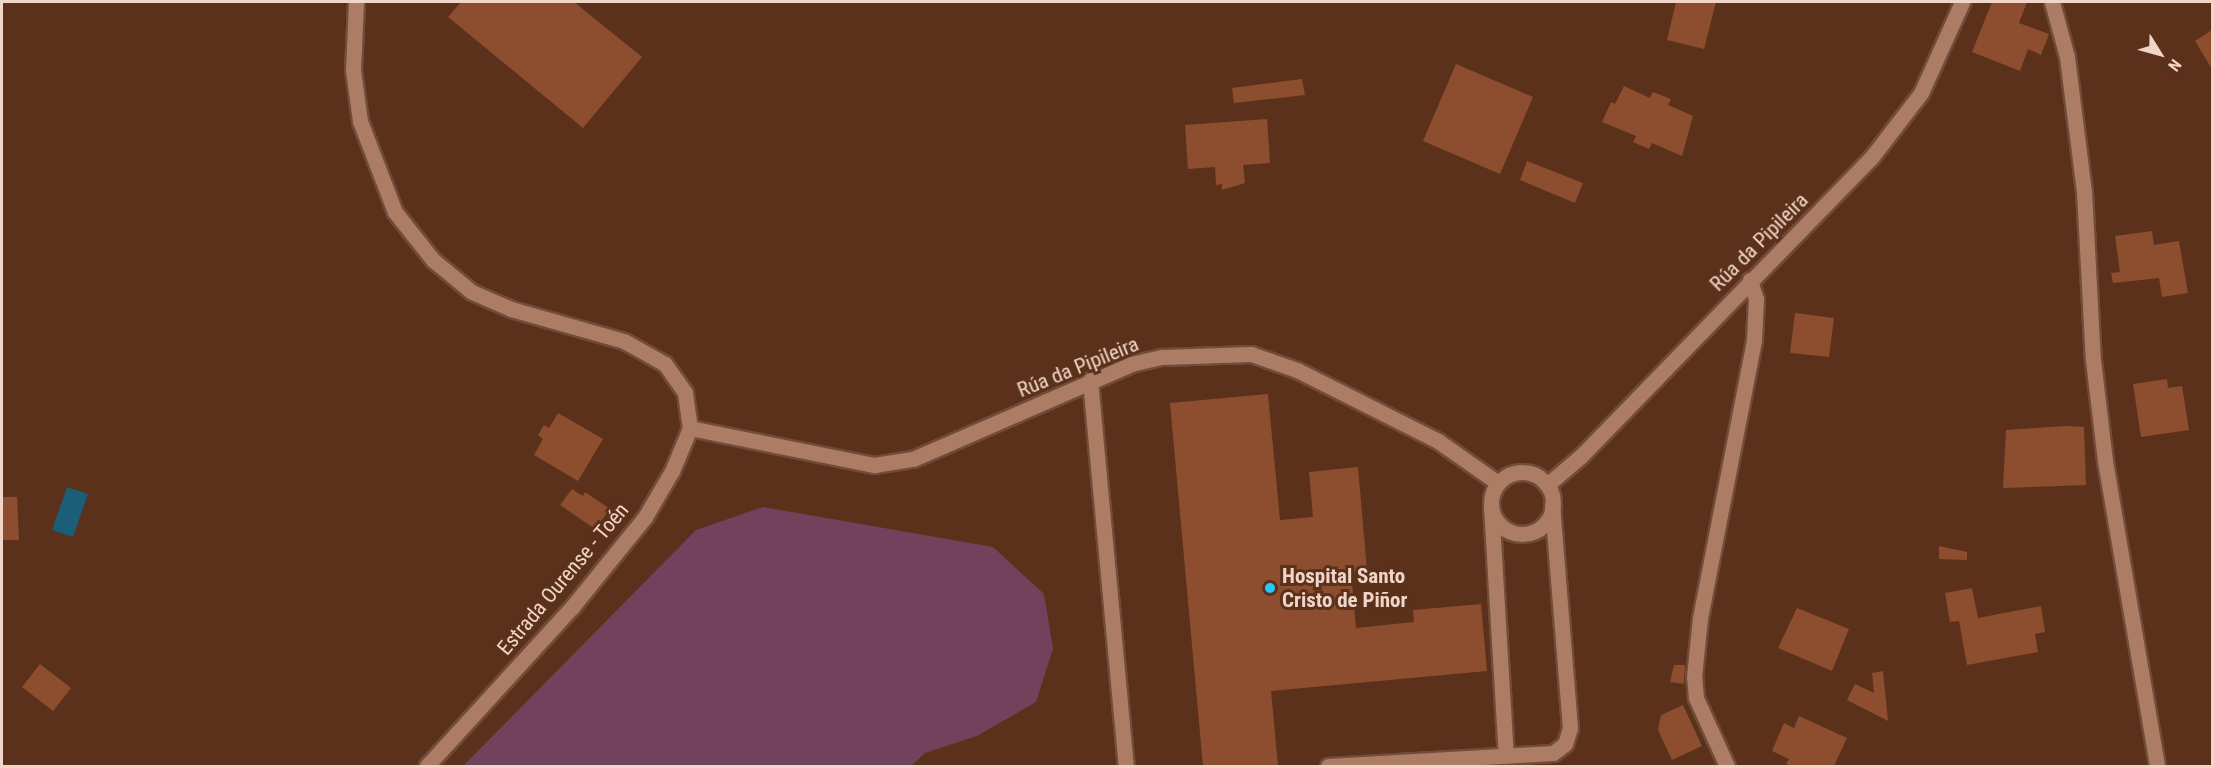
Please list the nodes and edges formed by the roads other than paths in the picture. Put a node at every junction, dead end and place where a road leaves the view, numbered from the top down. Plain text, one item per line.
1 (356, 2) edge
2 (1962, 2) edge
3 (2052, 2) edge
4 (1750, 280) junction
5 (1090, 380) junction
6 (690, 428) junction
7 (1498, 483) junction
8 (1547, 485) junction
9 (1552, 505) junction
10 (1491, 506) junction
11 (1506, 756) junction
12 (427, 766) edge
13 (1126, 766) edge
14 (1328, 766) edge
15 (1727, 766) edge
16 (2157, 766) edge

1 - 6 street, Estrada Ourense - Toén
2 - 4 street, Rúa da Pipileira
3 - 16 street
4 - 8 street, Rúa da Pipileira
4 - 15 street
5 - 6 street, Rúa da Pipileira
5 - 7 street, Rúa da Pipileira
5 - 13 street
6 - 12 street, Estrada Ourense - Toén
7 - 8 street
7 - 10 street
8 - 9 street
9 - 10 street
9 - 11 street
10 - 11 street
11 - 14 street

